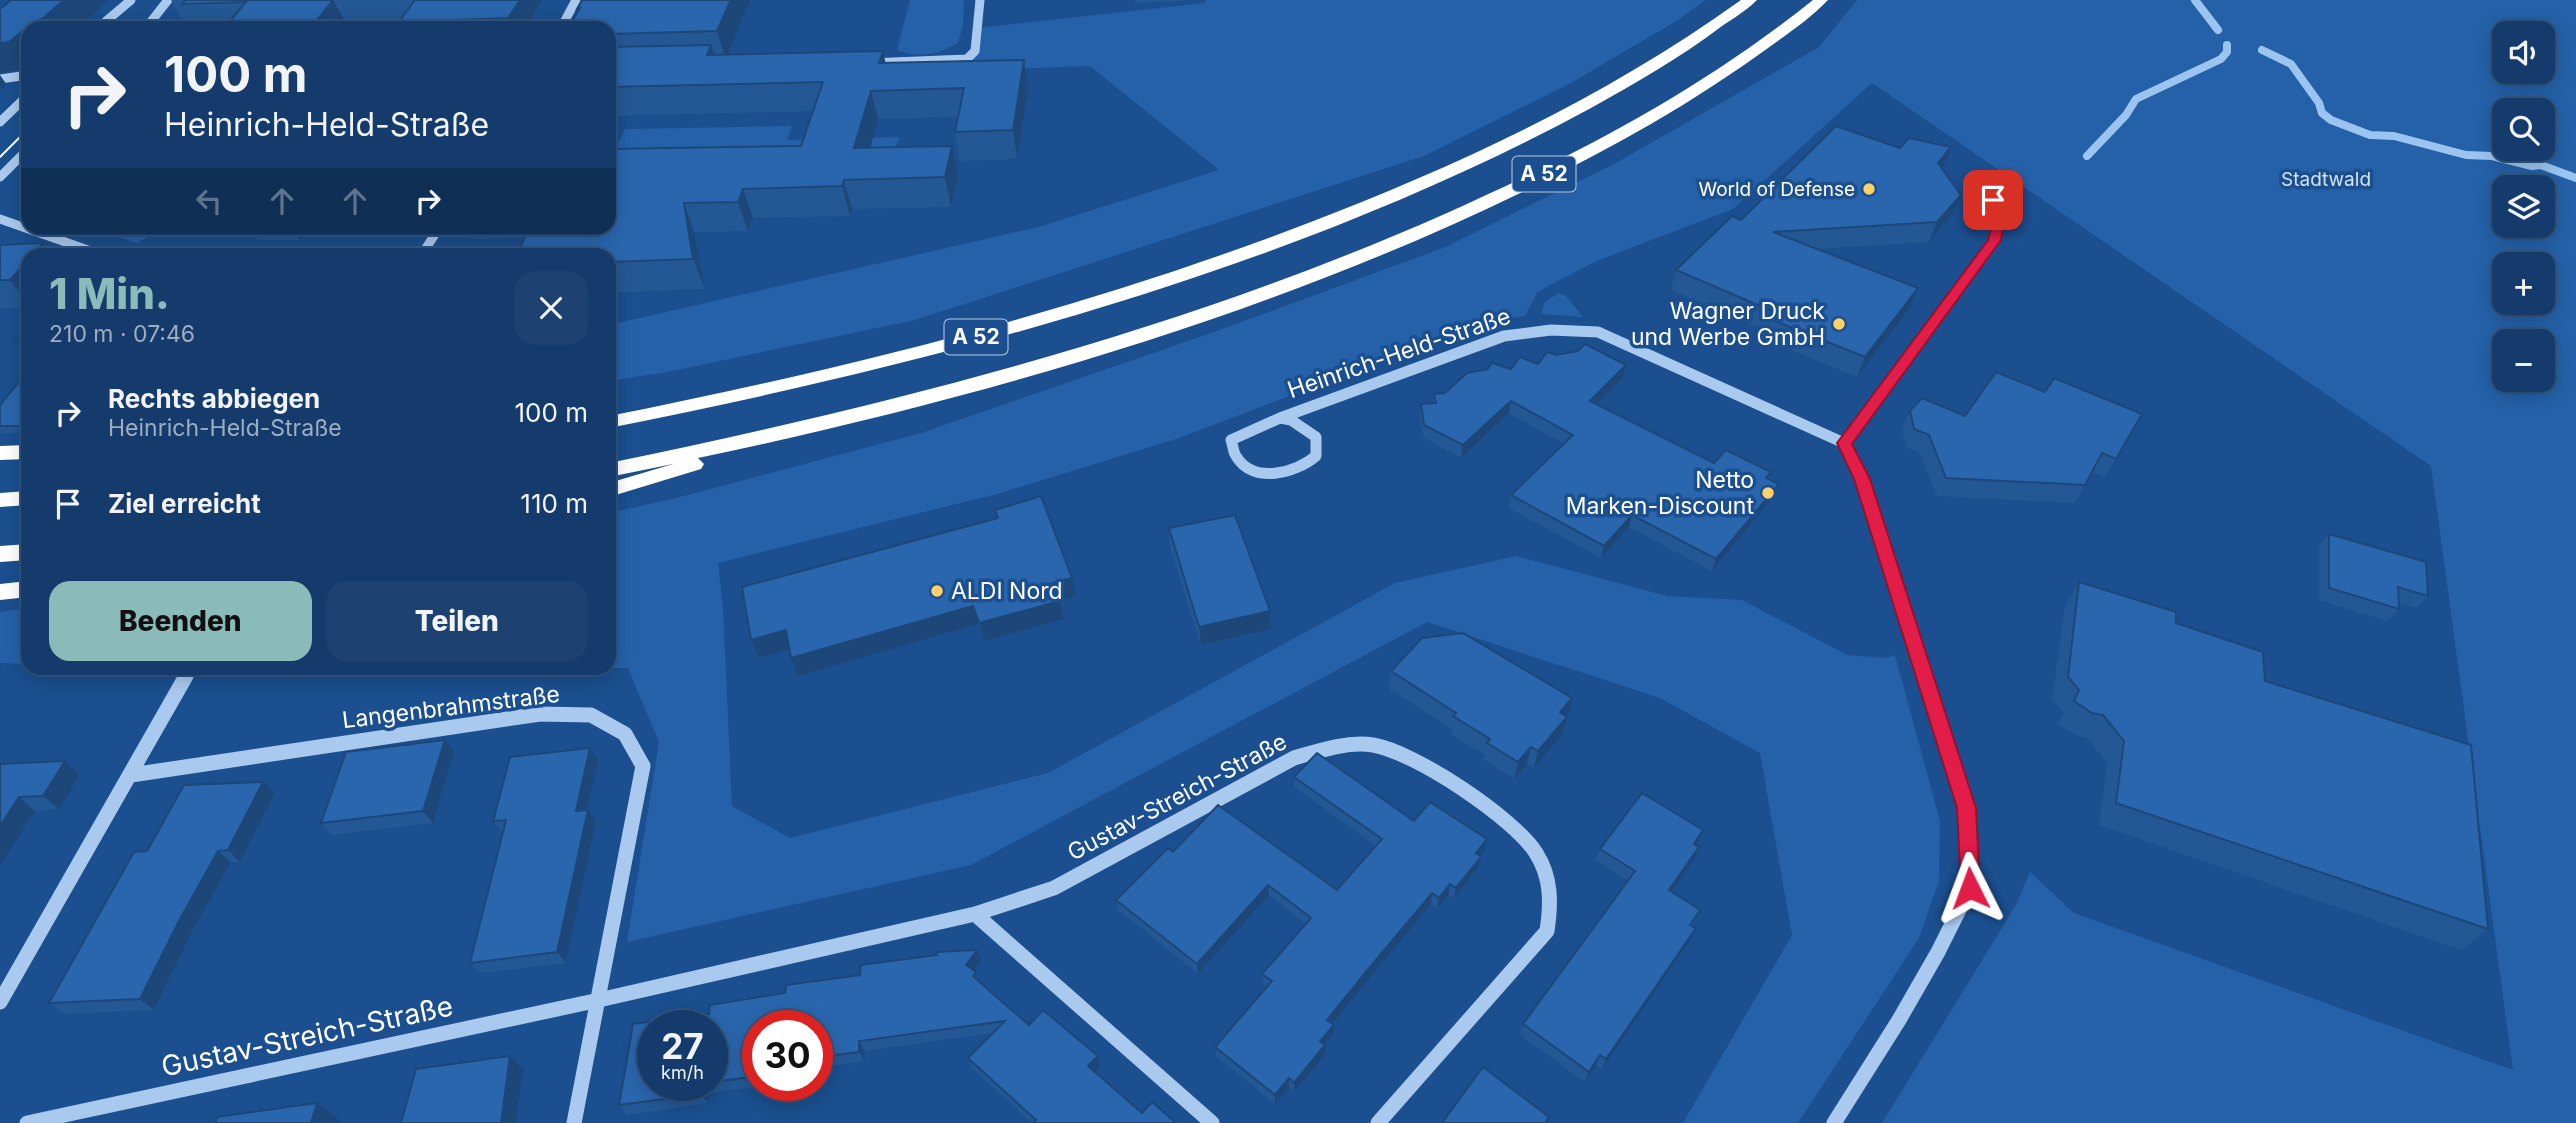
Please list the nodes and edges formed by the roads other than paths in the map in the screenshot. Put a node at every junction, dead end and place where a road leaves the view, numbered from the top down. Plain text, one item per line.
1 (131, 0) edge
2 (167, 0) edge
3 (576, 0) edge
4 (979, 0) edge
5 (1750, 0) edge
6 (1821, 0) edge
7 (106, 21) edge
8 (151, 21) edge
9 (565, 21) edge
10 (856, 64) edge
11 (21, 76) edge
12 (0, 79) edge
13 (21, 102) edge
14 (0, 122) edge
15 (21, 156) edge
16 (0, 177) edge
17 (1993, 200) dead end
18 (0, 219) edge
19 (21, 226) edge
20 (45, 235) edge
21 (82, 248) edge
22 (1280, 418) junction
23 (616, 420) edge
24 (759, 439) junction
25 (1844, 443) junction
26 (21, 452) edge
27 (0, 453) edge
28 (616, 469) edge
29 (616, 488) edge
30 (21, 498) edge
31 (0, 500) edge
32 (21, 552) edge
33 (0, 554) edge
34 (21, 590) edge
35 (0, 592) edge
36 (186, 676) dead end
37 (131, 775) junction
38 (975, 914) junction
39 (599, 1000) junction
40 (0, 1002) edge
41 (27, 1123) edge
42 (574, 1123) edge
43 (1212, 1123) edge
44 (1378, 1123) edge
45 (1834, 1123) edge

1 - 7 street
2 - 8 street
3 - 9 street
4 - 10 street
5 - 23 highway, A 52
6 - 24 highway, A 52
11 - 12 street
13 - 14 street
15 - 16 street
17 - 25 street
18 - 19 street
20 - 21 street
22 - 22 street, Heinrich-Held-Straße
22 - 25 street, Heinrich-Held-Straße
24 - 28 highway, A 52
24 - 29 highway
25 - 45 street
26 - 27 highway
30 - 31 highway
32 - 33 highway
34 - 35 highway
36 - 37 street
37 - 39 street, Langenbrahmstraße
37 - 40 street
38 - 39 street, Gustav-Streich-Straße
38 - 43 street
38 - 44 street, Gustav-Streich-Straße
39 - 41 street, Gustav-Streich-Straße
39 - 42 street

